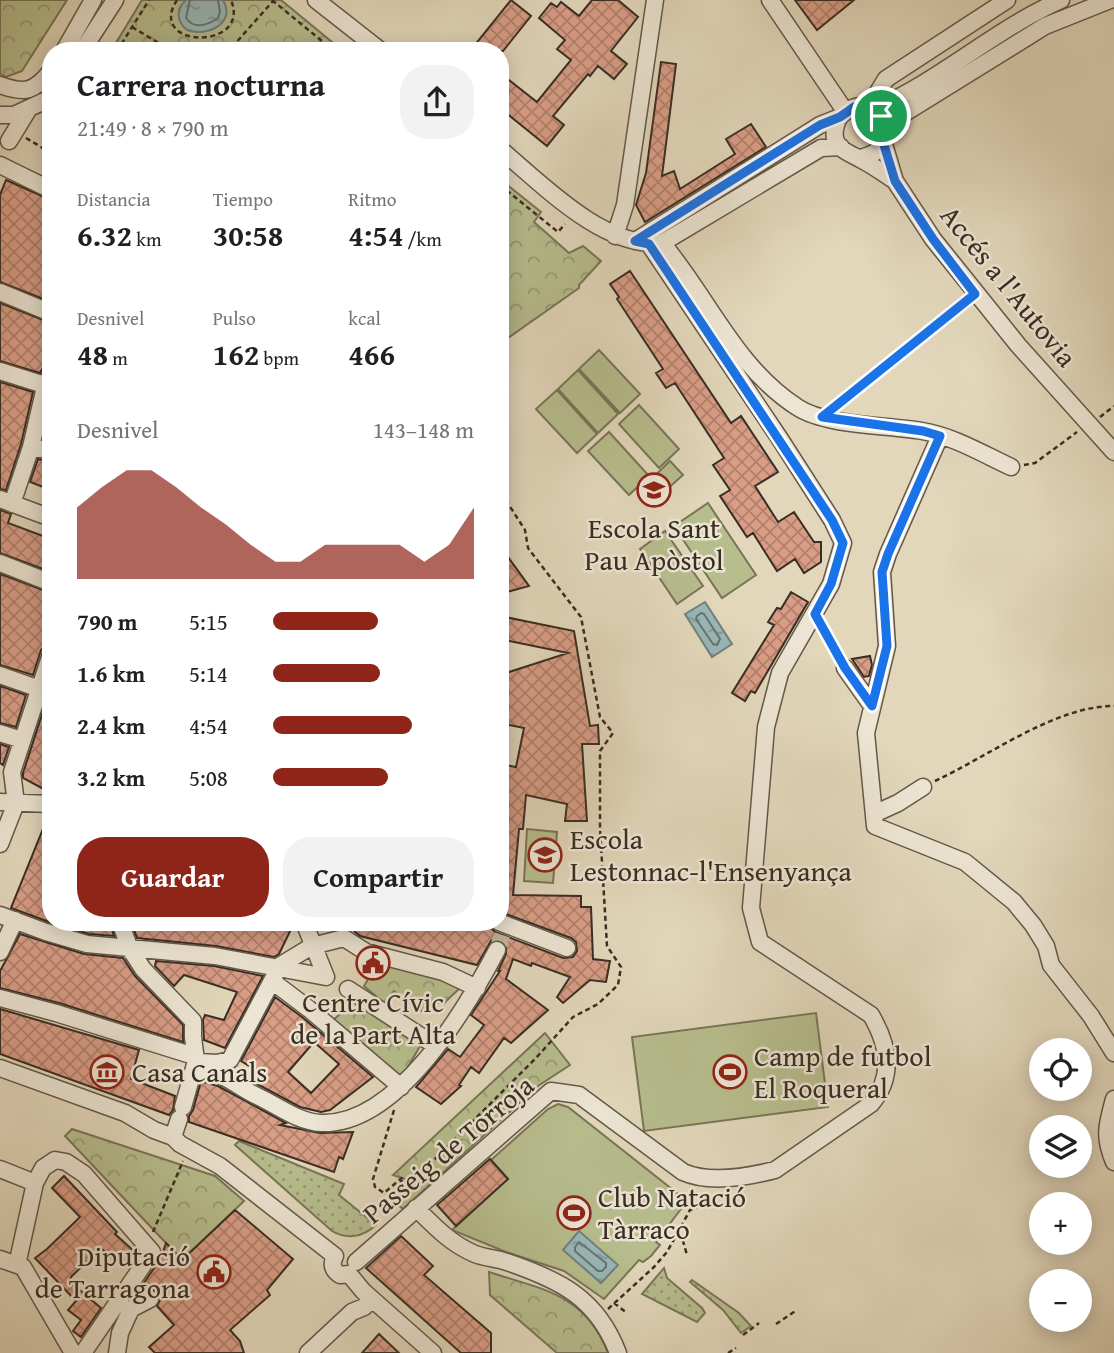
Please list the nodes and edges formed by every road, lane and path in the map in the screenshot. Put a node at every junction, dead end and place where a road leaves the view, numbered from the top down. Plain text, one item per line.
1 (93, 0) edge
2 (108, 0) edge
3 (115, 0) edge
4 (149, 0) edge
5 (177, 0) edge
6 (231, 0) edge
7 (316, 0) edge
8 (655, 0) edge
9 (770, 0) edge
10 (1007, 0) edge
11 (1061, 0) edge
12 (1110, 0) edge
13 (273, 1) edge
14 (132, 27) junction
15 (92, 33) junction
16 (69, 42) edge
17 (87, 42) edge
18 (123, 42) edge
19 (157, 42) edge
20 (237, 42) edge
21 (323, 42) edge
22 (370, 42) edge
23 (42, 81) edge
24 (0, 85) edge
25 (41, 104) edge
26 (871, 108) junction
27 (843, 114) junction
28 (0, 115) edge
29 (885, 138) junction
30 (841, 147) junction
31 (6, 153) edge
32 (42, 153) edge
33 (509, 156) edge
34 (860, 158) junction
35 (895, 181) junction
36 (42, 183) edge
37 (509, 192) edge
38 (576, 210) junction
39 (615, 236) junction
40 (649, 243) junction
41 (0, 292) edge
42 (975, 294) junction
43 (42, 309) edge
44 (0, 371) edge
45 (42, 381) edge
46 (1114, 406) edge
47 (42, 408) edge
48 (822, 417) junction
49 (1089, 424) junction
50 (940, 436) junction
51 (31, 447) junction
52 (42, 449) edge
53 (1114, 452) edge
54 (1011, 467) joint
55 (7, 502) edge
56 (509, 505) edge
57 (42, 515) edge
58 (0, 563) edge
59 (42, 579) edge
60 (815, 614) junction
61 (845, 668) joint
62 (0, 675) edge
63 (42, 690) edge
64 (42, 697) edge
65 (872, 706) junction
66 (1114, 706) edge
67 (0, 733) edge
68 (22, 740) junction
69 (923, 787) joint
70 (8, 802) edge
71 (42, 804) edge
72 (874, 814) junction
73 (0, 844) edge
74 (8, 917) edge
75 (509, 928) edge
76 (42, 930) edge
77 (43, 931) edge
78 (123, 931) edge
79 (307, 931) edge
80 (347, 931) edge
81 (344, 939) junction
82 (312, 946) junction
83 (567, 948) dead end
84 (130, 949) junction
85 (497, 950) tunnel mouth
86 (0, 952) edge
87 (279, 966) junction
88 (272, 981) junction
89 (477, 988) junction
90 (348, 989) dead end
91 (0, 999) edge
92 (436, 1046) junction
93 (1114, 1054) edge
94 (195, 1063) junction
95 (0, 1069) edge
96 (401, 1087) junction
97 (1114, 1099) edge
98 (173, 1137) junction
99 (189, 1149) junction
100 (1114, 1162) edge
101 (0, 1169) edge
102 (34, 1183) junction
103 (721, 1188) dead end
104 (416, 1208) junction
105 (154, 1231) dead end
106 (675, 1236) junction
107 (687, 1255) dead end
108 (0, 1258) edge
109 (17, 1265) junction
110 (353, 1268) junction
111 (150, 1299) dead end
112 (372, 1299) junction
113 (614, 1303) junction
114 (797, 1310) dead end
115 (606, 1311) dead end
116 (627, 1313) dead end
117 (759, 1323) dead end
118 (776, 1324) dead end
119 (743, 1335) dead end
120 (736, 1349) dead end
121 (73, 1353) edge
122 (83, 1353) edge
123 (117, 1353) edge
124 (308, 1353) edge
125 (433, 1353) edge
126 (618, 1353) edge
127 (728, 1353) edge

1 - 16 street
2 - 15 street
3 - 15 street
4 - 14 path
5 - 6 path
7 - 22 street
8 - 39 street
9 - 27 street
10 - 26 street
11 - 26 street
12 - 29 street
13 - 20 path
13 - 21 path
14 - 18 path
14 - 19 path
15 - 17 street
23 - 24 street
25 - 28 street
25 - 31 street
26 - 27 street
26 - 29 street
27 - 30 street
27 - 40 street
29 - 34 street
29 - 35 street
30 - 34 street
30 - 40 street
31 - 32 path
31 - 36 street
33 - 38 street
34 - 35 street
35 - 42 street, Accés a l'Autovia
37 - 38 path
38 - 39 street
39 - 40 street
40 - 48 street
40 - 60 street, Passeig de Torroja
41 - 43 street
42 - 48 path
42 - 49 street, Accés a l'Autovia
44 - 45 street
46 - 49 path
47 - 51 street
48 - 50 street
49 - 53 street, Accés a l'Autovia
49 - 54 path
50 - 54 street
50 - 65 street
51 - 52 street
51 - 55 street
55 - 57 street
56 - 96 path
58 - 59 street
60 - 61 path
60 - 104 street, Passeig de Torroja
61 - 65 street
62 - 63 street
64 - 68 street
65 - 72 street
66 - 69 path
67 - 68 street
68 - 70 street
69 - 72 street
70 - 71 street
70 - 73 street
72 - 93 street
74 - 76 street
74 - 86 street
75 - 83 street
77 - 84 street
78 - 84 street
79 - 82 street
80 - 81 street
81 - 82 street
81 - 89 street
82 - 87 street
82 - 87 street
84 - 87 street
84 - 94 street
85 - 89 street
87 - 88 street
88 - 94 street
88 - 96 street
89 - 92 street
90 - 92 street
91 - 94 street
92 - 96 street
94 - 96 street
94 - 98 street
95 - 98 street
97 - 100 street
98 - 99 street
99 - 105 path
99 - 110 street
101 - 102 street
102 - 109 street
102 - 122 street
103 - 106 path
104 - 110 street, Passeig de Torroja
104 - 126 street
106 - 107 path
106 - 113 path
108 - 109 street
109 - 121 street
110 - 112 street
111 - 123 street
112 - 124 street
112 - 125 street
113 - 115 path
113 - 116 path
114 - 118 path
117 - 119 path
120 - 127 path

